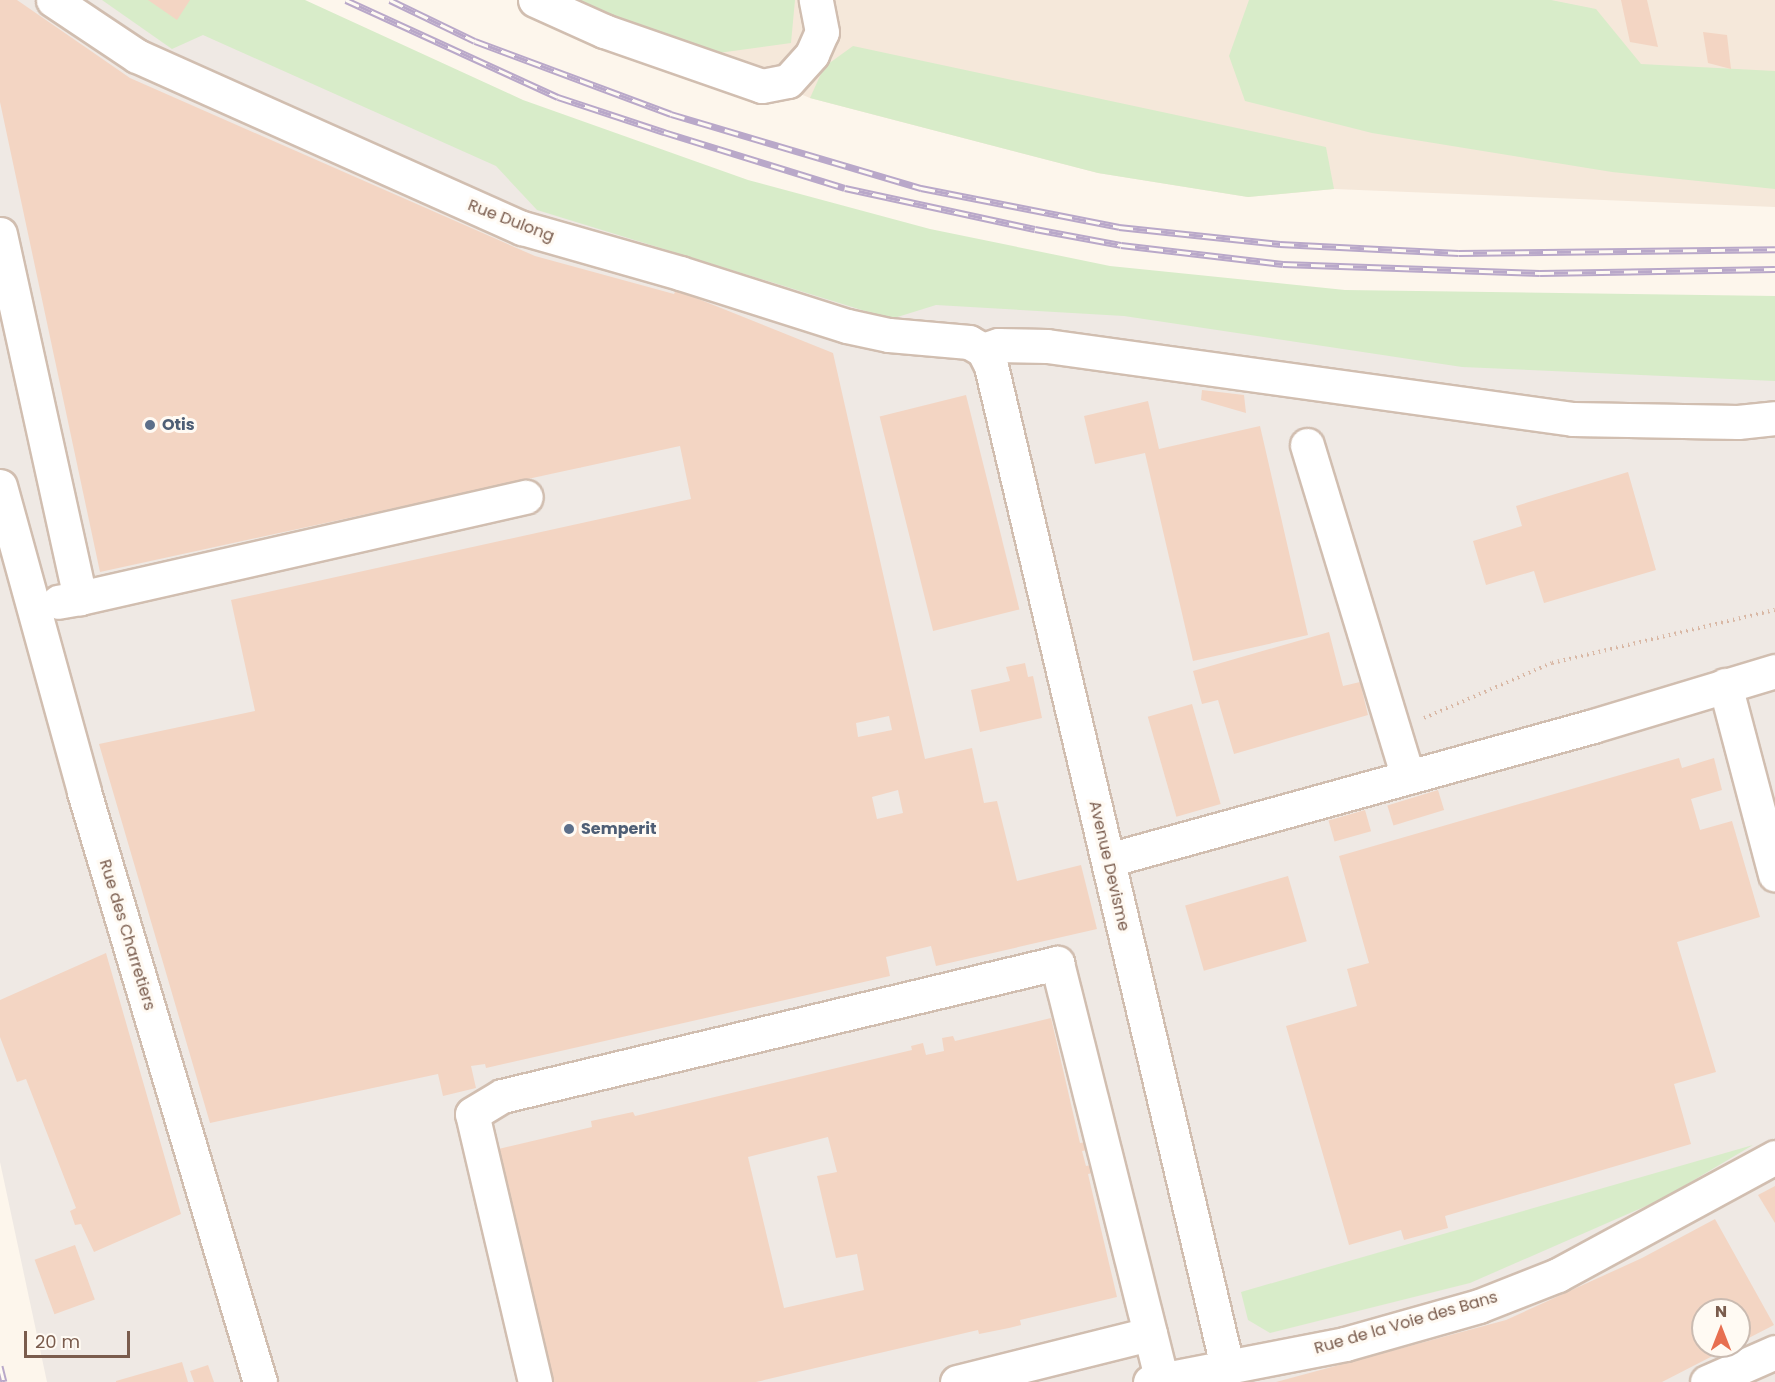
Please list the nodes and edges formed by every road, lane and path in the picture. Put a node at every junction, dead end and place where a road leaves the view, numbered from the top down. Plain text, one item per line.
1 (52, 0) edge
2 (535, 0) edge
3 (816, 0) edge
4 (0, 234) edge
5 (987, 358) junction
6 (1775, 418) edge
7 (1307, 445) dead end
8 (0, 486) edge
9 (526, 497) dead end
10 (80, 598) junction
11 (36, 608) junction
12 (1775, 610) edge
13 (1775, 671) edge
14 (1725, 685) junction
15 (1396, 741) junction
16 (1408, 777) junction
17 (1108, 860) junction
18 (1775, 874) edge
19 (1775, 1157) edge
20 (1150, 1334) junction
21 (1775, 1352) edge
22 (1227, 1366) junction
23 (1156, 1381) edge
24 (260, 1382) edge
25 (535, 1382) edge
26 (957, 1382) edge
27 (1707, 1382) edge

1 - 5 street, Rue Dulong
2 - 3 street
4 - 10 street
5 - 6 street
5 - 17 street, Avenue Devisme
7 - 15 street
8 - 11 street, Rue des Charretiers
9 - 10 street
10 - 11 street
11 - 24 street, Rue des Charretiers
12 - 15 path
13 - 14 street
14 - 16 street
14 - 18 street
15 - 16 street
16 - 17 street
17 - 22 street, Avenue Devisme
19 - 22 street, Rue de la Voie des Bans
20 - 23 street
20 - 25 street
20 - 26 street
21 - 27 street
22 - 23 street, Rue de la Voie des Bans

